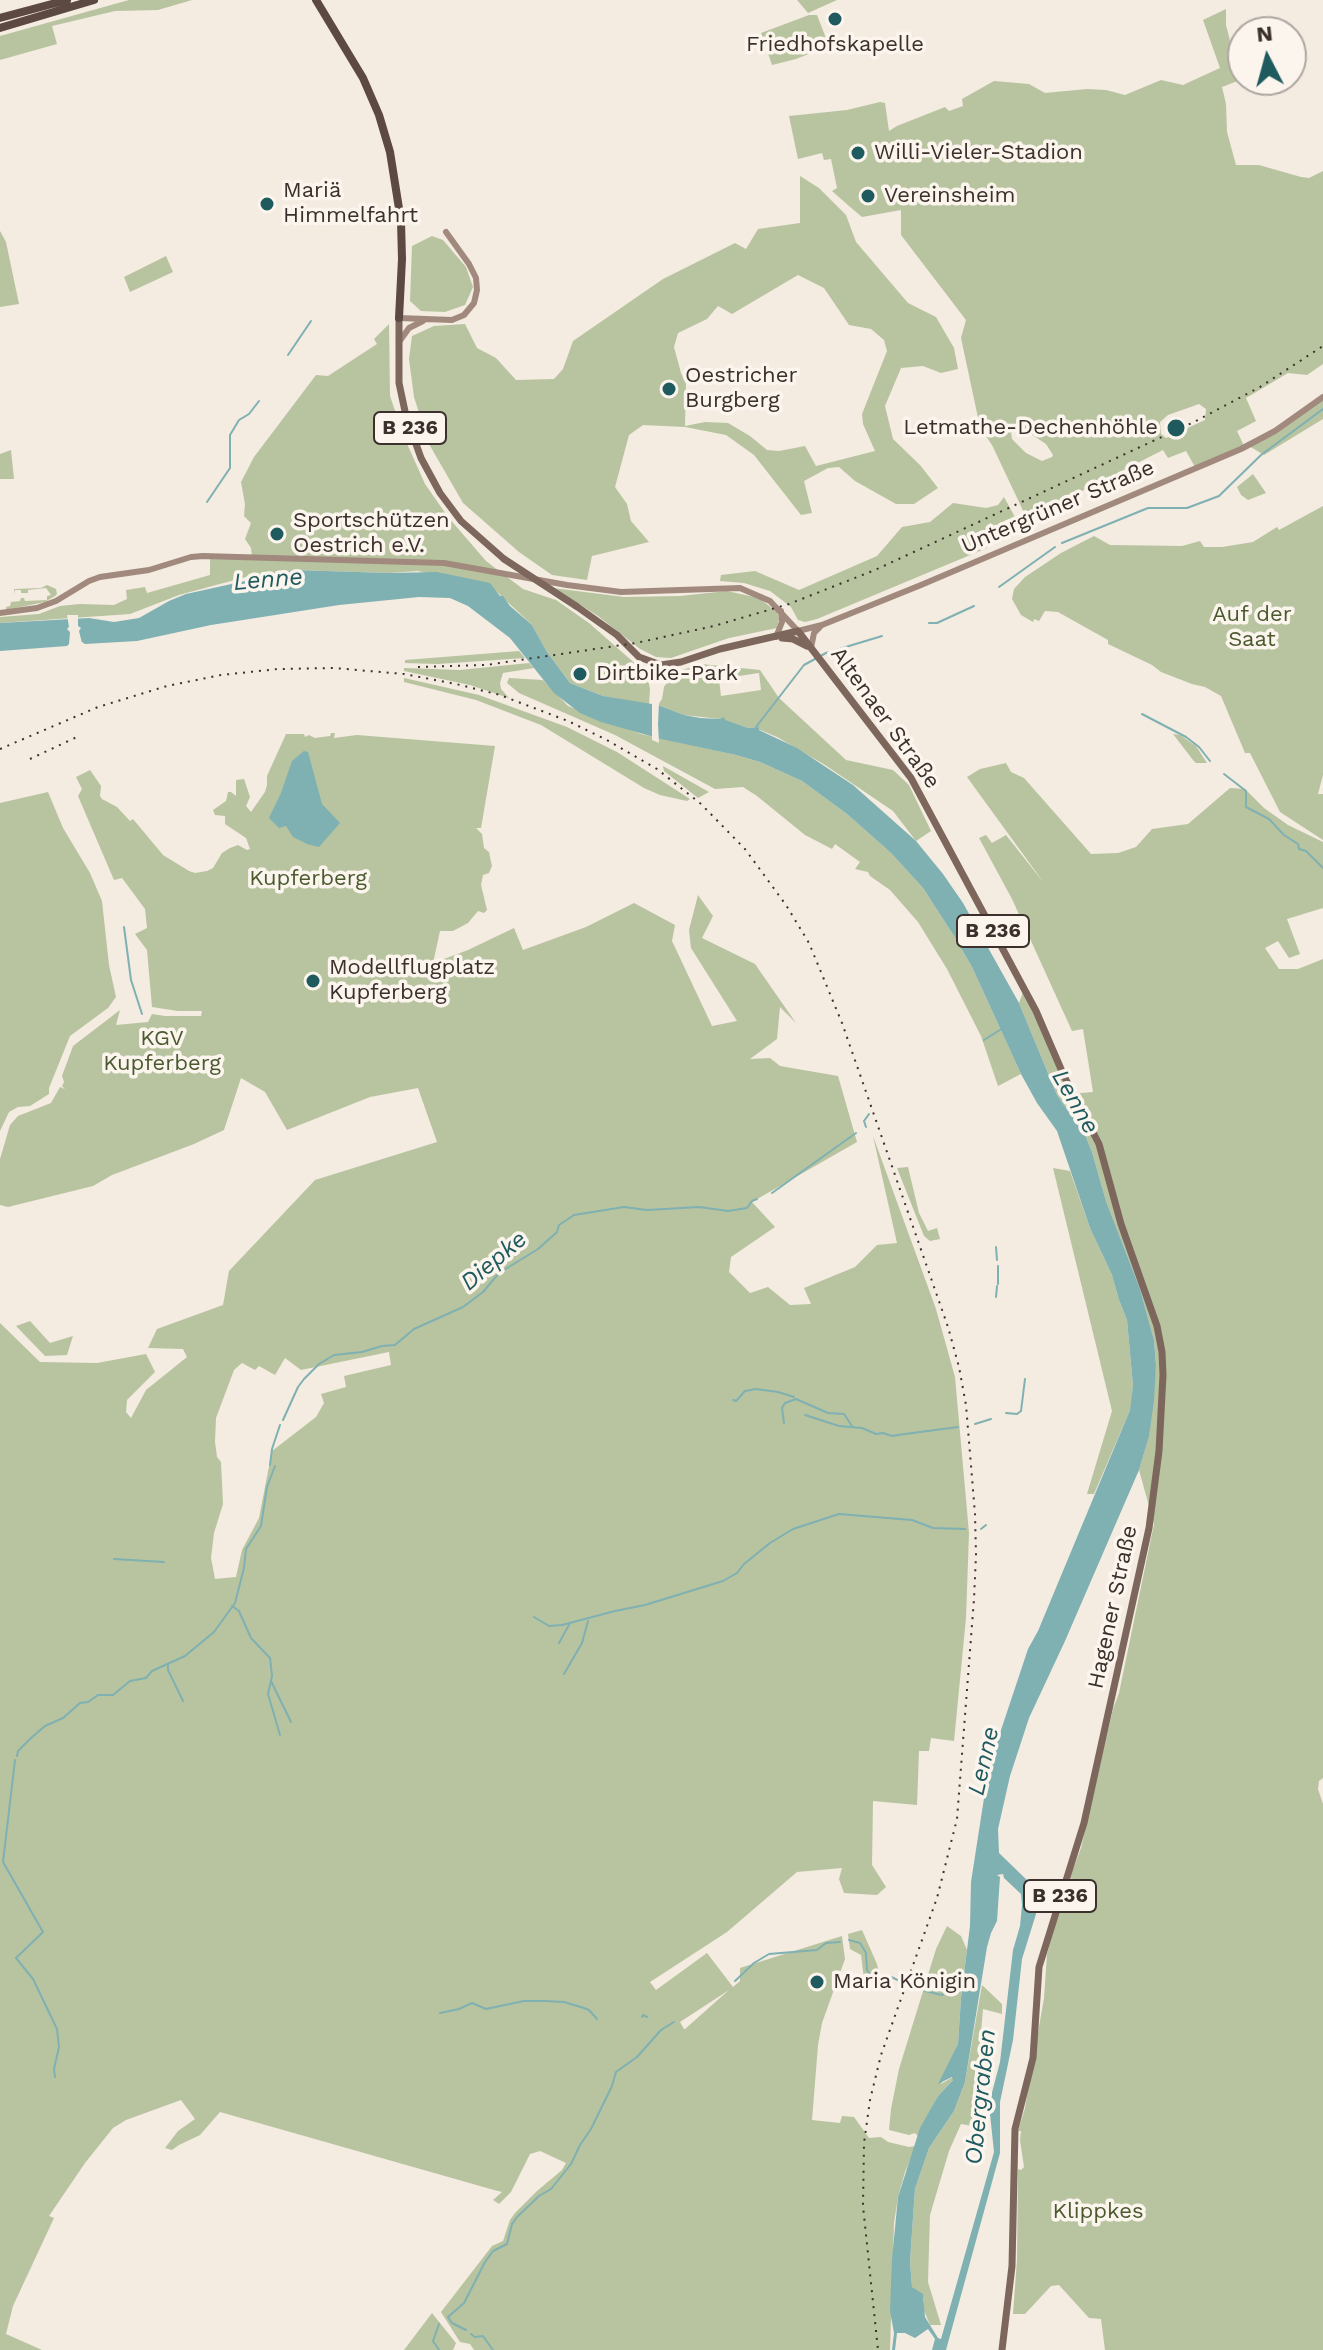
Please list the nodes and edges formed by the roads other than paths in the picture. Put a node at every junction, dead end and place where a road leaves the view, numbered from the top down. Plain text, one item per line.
1 (58, 0) edge
2 (67, 0) edge
3 (101, 0) edge
4 (316, 0) edge
5 (90, 2) edge
6 (38, 8) junction
7 (0, 18) edge
8 (0, 28) edge
9 (446, 232) dead end
10 (399, 318) junction
11 (425, 321) junction
12 (398, 345) junction
13 (1323, 397) edge
14 (781, 611) junction
15 (0, 613) edge
16 (822, 625) junction
17 (798, 631) junction
18 (776, 637) junction
19 (811, 648) junction
20 (1157, 1468) joint
21 (1002, 2350) edge

1 - 6 highway
2 - 6 highway
3 - 5 highway
4 - 10 highway, B 236
5 - 8 highway
6 - 7 highway
9 - 11 main road
10 - 11 main road
10 - 12 main road, B 236
11 - 12 main road
12 - 18 main road, B 236, bridge
13 - 16 main road, Untergrüner Straße
14 - 15 main road
14 - 17 main road
14 - 18 main road
16 - 17 main road, Untergrüner Straße
16 - 19 main road
17 - 18 main road, B 236
17 - 19 main road, Altenaer Straße / B 236
18 - 19 main road, B 236
19 - 20 main road, Altenaer Straße / B 236
20 - 21 main road, Hagener Straße / B 236

